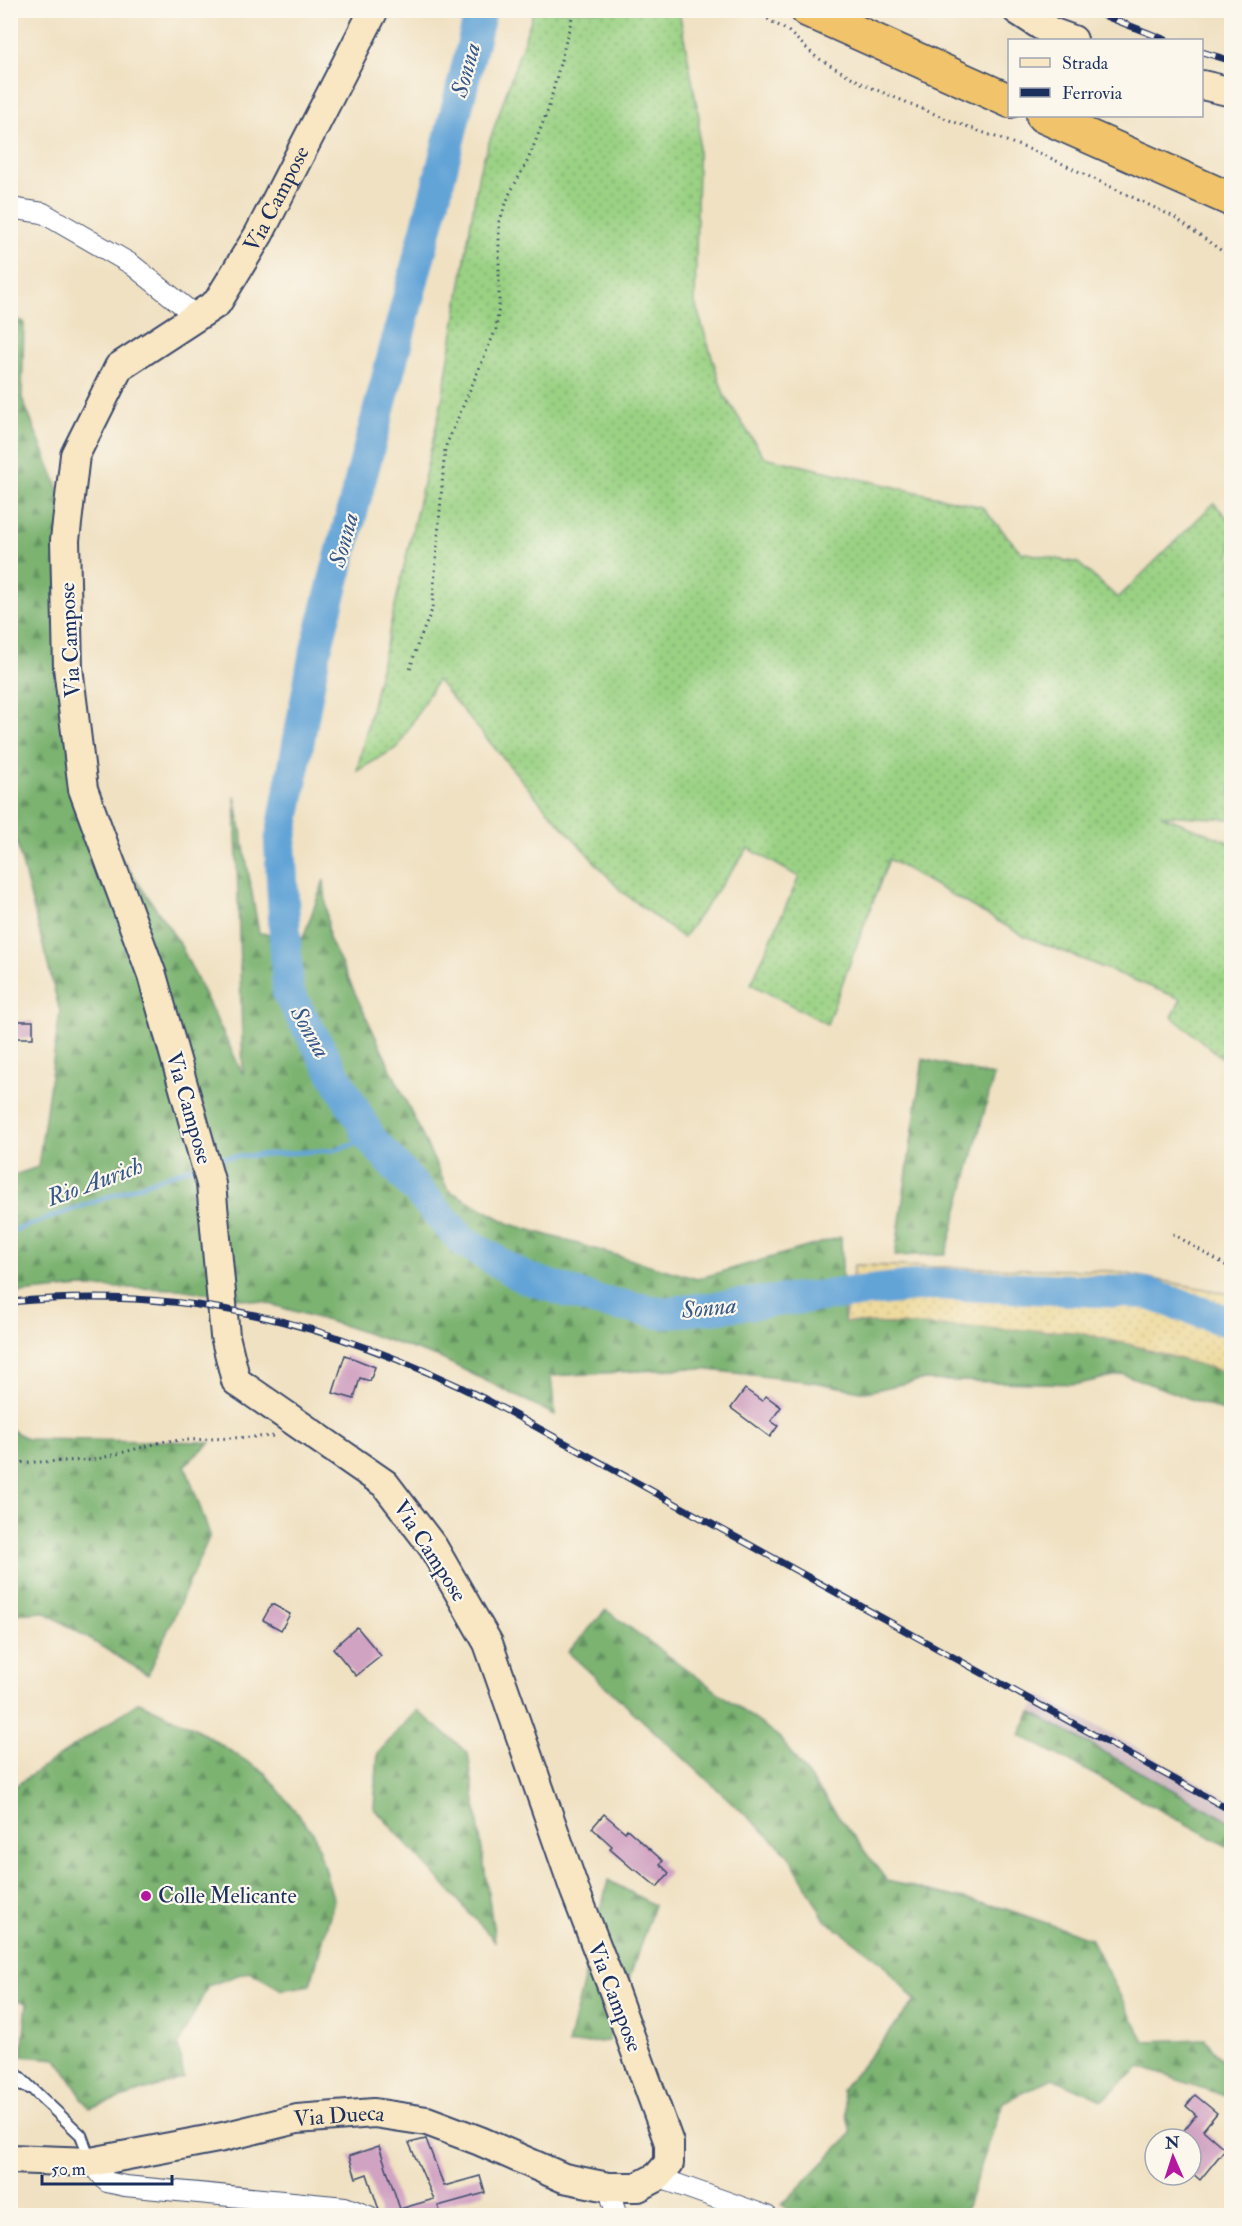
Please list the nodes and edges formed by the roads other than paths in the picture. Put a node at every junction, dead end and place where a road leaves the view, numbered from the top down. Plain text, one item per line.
1 (374, 10) edge
2 (807, 10) edge
3 (1017, 10) edge
4 (1069, 39) edge
5 (1203, 85) edge
6 (1232, 92) edge
7 (1008, 99) edge
8 (1045, 117) edge
9 (1232, 200) edge
10 (10, 208) edge
11 (196, 316) junction
12 (10, 2068) edge
13 (10, 2082) edge
14 (32, 2089) junction
15 (10, 2159) edge
16 (91, 2162) junction
17 (657, 2177) junction
18 (608, 2187) junction
19 (369, 2216) edge
20 (617, 2216) edge
21 (767, 2216) edge

1 - 11 street, Via Campose
2 - 7 highway
3 - 4 street
5 - 6 street
8 - 9 highway
10 - 11 street
11 - 17 street, Via Campose
12 - 14 lane
13 - 14 lane
14 - 16 lane
15 - 16 street, Via Dueca
16 - 18 street, Via Dueca
16 - 19 street
17 - 18 street, Via Dueca
17 - 21 street
18 - 20 street

